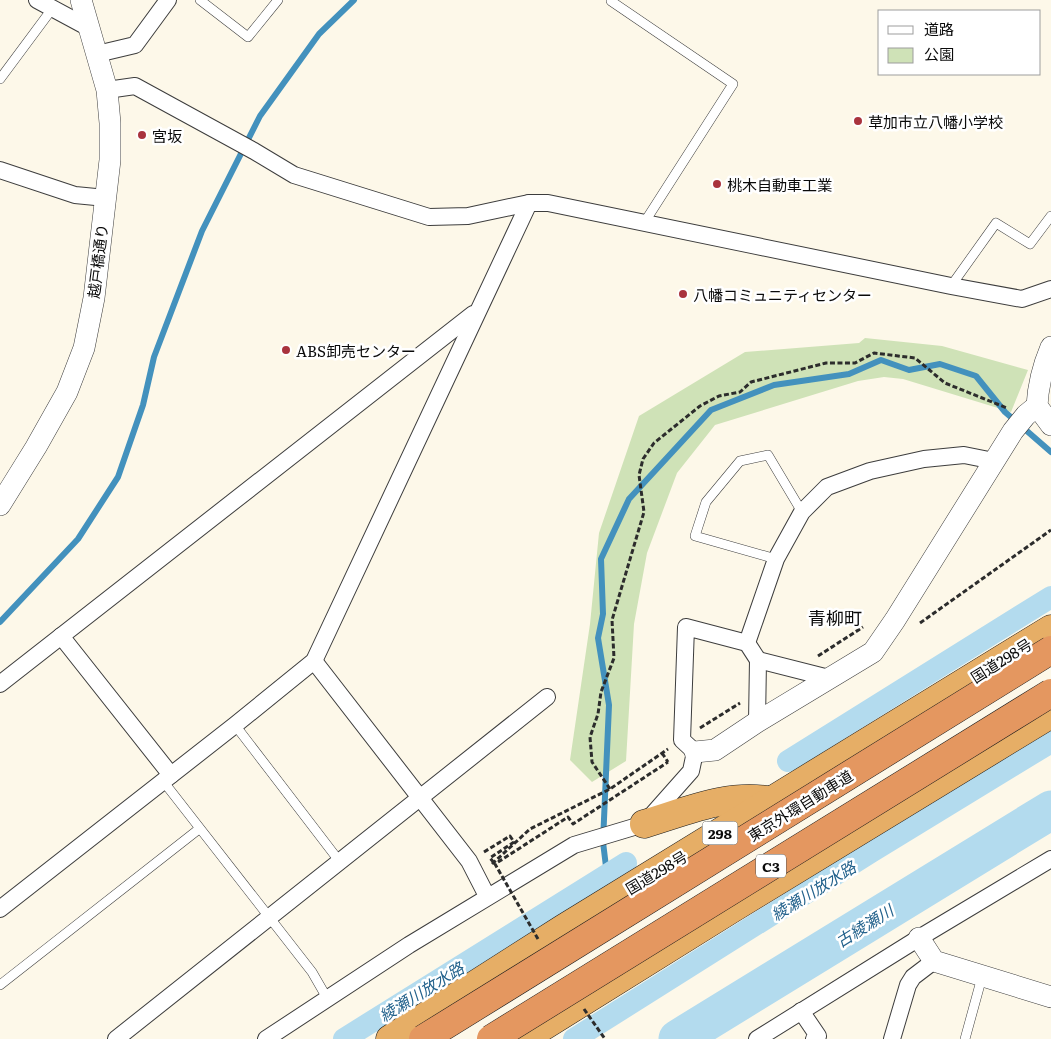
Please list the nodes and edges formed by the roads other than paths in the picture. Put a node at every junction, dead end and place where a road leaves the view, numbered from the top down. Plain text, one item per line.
1 (37, 0) edge
2 (80, 0) edge
3 (168, 0) edge
4 (200, 0) edge
5 (278, 0) edge
6 (612, 1) edge
7 (52, 9) junction
8 (89, 28) junction
9 (97, 54) junction
10 (0, 79) edge
11 (107, 90) junction
12 (0, 170) edge
13 (106, 198) junction
14 (529, 203) junction
15 (1051, 216) edge
16 (644, 223) junction
17 (950, 286) junction
18 (1051, 289) edge
19 (477, 311) junction
20 (1051, 346) edge
21 (1037, 406) junction
22 (1051, 425) edge
23 (994, 461) junction
24 (0, 504) edge
25 (802, 512) junction
26 (776, 559) junction
27 (1051, 629) edge
28 (61, 636) junction
29 (748, 643) junction
30 (1051, 650) edge
31 (758, 660) junction
32 (314, 661) junction
33 (829, 678) junction
34 (0, 684) edge
35 (1051, 693) edge
36 (547, 698) dead end
37 (1051, 714) edge
38 (757, 722) junction
39 (236, 725) junction
40 (694, 752) junction
41 (167, 778) junction
42 (419, 799) junction
43 (772, 801) junction
44 (644, 824) junction
45 (199, 829) junction
46 (1051, 859) edge
47 (340, 862) junction
48 (487, 896) junction
49 (0, 909) edge
50 (269, 918) junction
51 (919, 938) junction
52 (934, 961) junction
53 (982, 977) junction
54 (0, 985) edge
55 (1051, 997) edge
56 (327, 998) junction
57 (801, 1011) junction
58 (116, 1039) edge
59 (266, 1039) edge
60 (390, 1039) edge
61 (423, 1039) edge
62 (491, 1039) edge
63 (523, 1039) edge
64 (757, 1039) edge
65 (814, 1039) edge
66 (892, 1039) edge
67 (965, 1039) edge

1 - 7 street
2 - 8 street, 越戸橋通り
3 - 9 street
4 - 5 lane
6 - 16 lane
7 - 8 street
7 - 10 lane
8 - 9 street, 越戸橋通り
9 - 11 street, 越戸橋通り
11 - 13 street, 越戸橋通り
11 - 14 street
12 - 13 street
13 - 24 street, 越戸橋通り
14 - 16 street
14 - 19 street
15 - 17 lane
16 - 17 street
17 - 18 street
19 - 28 street
19 - 32 street
20 - 21 street
21 - 22 street
21 - 23 street
23 - 25 street
23 - 33 street
25 - 26 street
25 - 26 lane
26 - 29 street
27 - 43 highway, 国道298号 / 298
28 - 34 street
28 - 41 street
29 - 31 street
29 - 40 street
30 - 61 highway, 東京外環自動車道 / C3, bridge
31 - 33 street
31 - 38 street
32 - 39 street
32 - 42 street
33 - 38 street
35 - 62 highway, C3, bridge
36 - 42 street
37 - 63 highway
38 - 40 street
39 - 41 street
39 - 47 lane
40 - 44 street
41 - 45 lane
41 - 49 street
42 - 47 street
42 - 48 street
43 - 44 highway
43 - 60 highway, 国道298号 / 298
44 - 48 street
45 - 50 lane
45 - 54 lane
46 - 51 street
47 - 50 street
48 - 56 street
50 - 56 lane
50 - 58 street
51 - 52 street
51 - 57 street
52 - 53 street
52 - 66 street
53 - 55 street
53 - 67 lane
56 - 59 street
57 - 64 street
57 - 65 street

